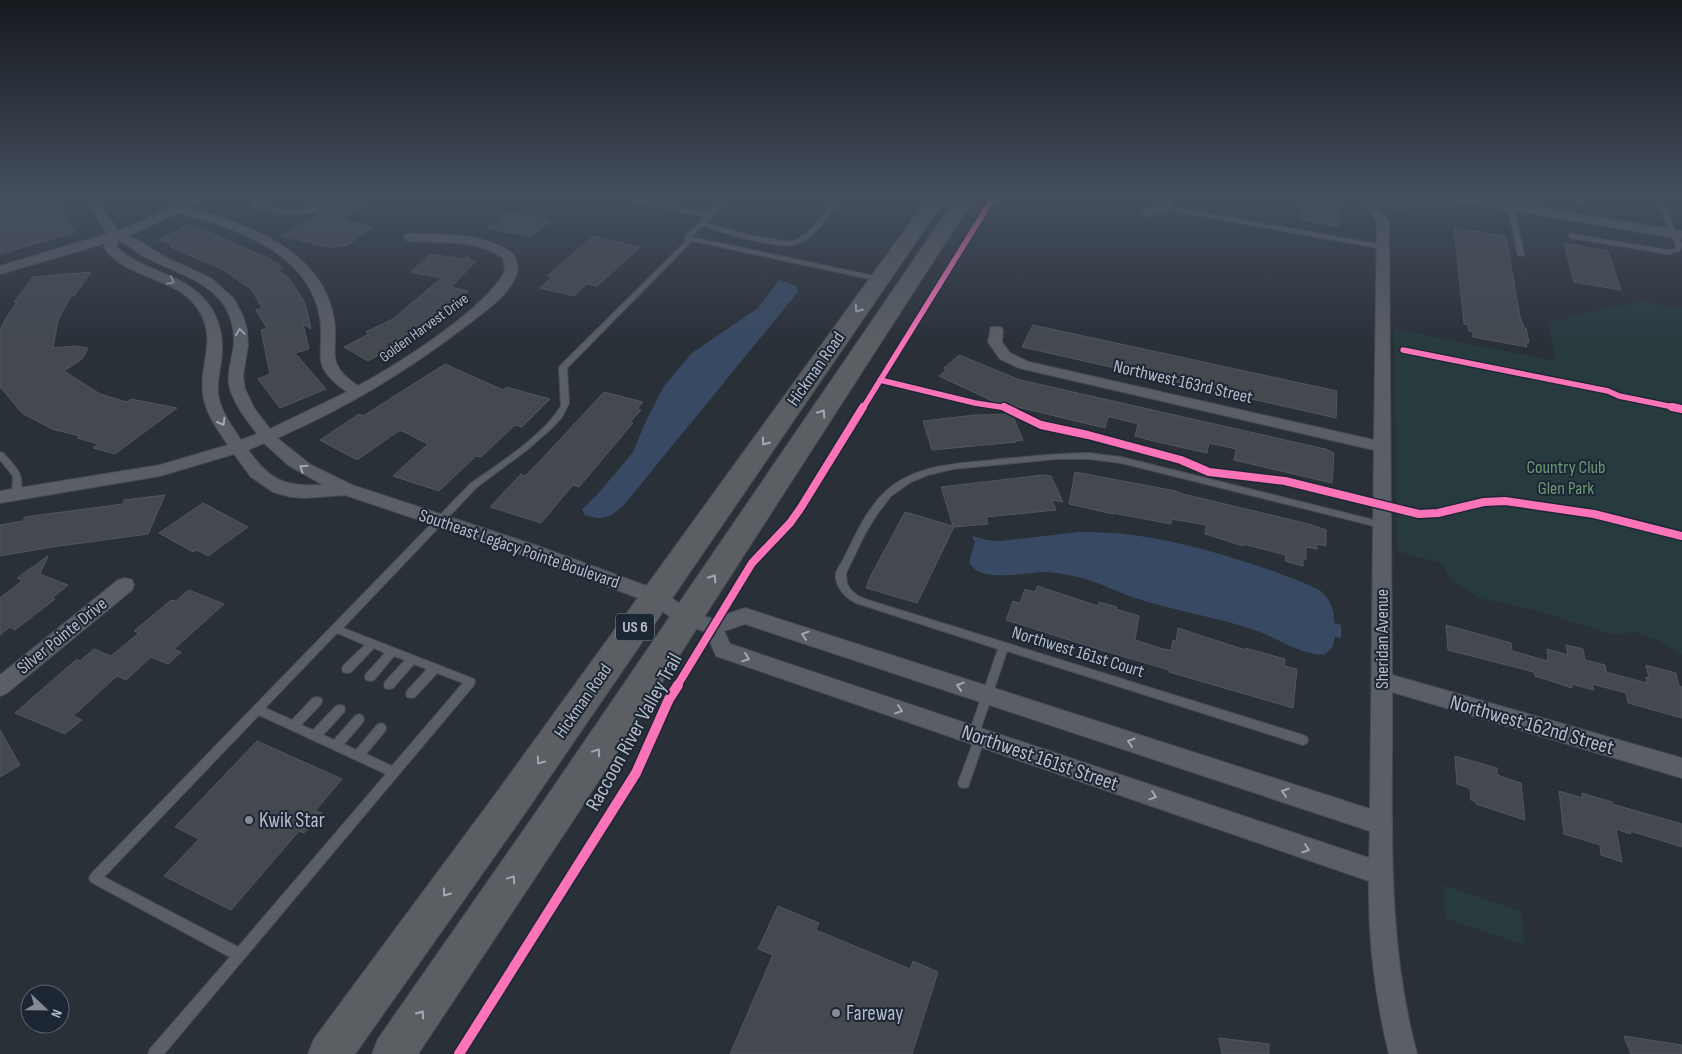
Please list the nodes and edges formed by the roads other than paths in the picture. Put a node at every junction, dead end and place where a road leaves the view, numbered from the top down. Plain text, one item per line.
1 (75, 247) edge
2 (110, 247) edge
3 (140, 247) edge
4 (275, 247) edge
5 (496, 247) edge
6 (683, 247) edge
7 (729, 247) edge
8 (902, 247) edge
9 (934, 247) edge
10 (1383, 247) edge
11 (1519, 247) edge
12 (1639, 247) edge
13 (1680, 247) edge
14 (1521, 255) dead end
15 (0, 270) edge
16 (879, 280) junction
17 (996, 330) dead end
18 (357, 392) junction
19 (266, 436) junction
20 (238, 447) junction
21 (1383, 447) junction
22 (0, 455) edge
23 (346, 490) junction
24 (8, 495) edge
25 (440, 520) junction
26 (1382, 525) junction
27 (125, 585) dead end
28 (846, 591) joint
29 (656, 597) junction
30 (700, 623) junction
31 (336, 629) junction
32 (373, 643) junction
33 (1004, 646) junction
34 (393, 651) junction
35 (412, 659) junction
36 (435, 668) junction
37 (347, 669) dead end
38 (370, 677) dead end
39 (1382, 681) junction
40 (389, 685) dead end
41 (0, 687) edge
42 (412, 694) dead end
43 (988, 695) junction
44 (317, 701) dead end
45 (340, 709) dead end
46 (258, 710) junction
47 (359, 719) dead end
48 (293, 726) junction
49 (381, 728) dead end
50 (315, 736) junction
51 (976, 737) junction
52 (1303, 740) dead end
53 (336, 745) junction
54 (358, 755) junction
55 (1682, 768) edge
56 (394, 772) junction
57 (964, 783) dead end
58 (1382, 824) junction
59 (1382, 874) junction
60 (240, 955) junction
61 (155, 1054) edge
62 (329, 1054) edge
63 (393, 1054) edge
64 (1403, 1054) edge

1 - 15 street
2 -> 20 street, Southeast Legacy Pointe Boulevard
19 -> 3 street, Southeast Legacy Pointe Boulevard
4 - 18 street
5 - 18 street, Golden Harvest Drive
6 - 25 lane
7 - 16 lane
8 - 16 highway, Hickman Road / US 6
30 -> 9 highway, Hickman Road / US 6
10 - 21 street, Sheridan Avenue
11 - 14 lane
12 - 13 lane
16 -> 29 highway, Hickman Road / US 6
17 - 21 street, Northwest 163rd Street
18 - 19 street, Golden Harvest Drive
19 - 20 street, Golden Harvest Drive
23 -> 19 street, Southeast Legacy Pointe Boulevard
20 - 23 street, Southeast Legacy Pointe Boulevard
20 - 24 street, Golden Harvest Drive
21 - 26 street, Sheridan Avenue
22 - 24 lane
23 - 25 street, Southeast Legacy Pointe Boulevard
25 - 29 street, Southeast Legacy Pointe Boulevard
25 - 31 lane
26 - 28 lane
26 - 39 street, Sheridan Avenue
27 - 41 street, Silver Pointe Drive
28 - 33 lane, Northwest 161st Court
29 - 30 street, Southeast Legacy Pointe Boulevard
29 -> 62 highway, Hickman Road / US 6
43 -> 30 street
30 -> 51 street, Northwest 161st Street
63 -> 30 highway, Hickman Road / US 6
31 - 32 lane
31 - 46 lane
32 - 34 lane
32 - 37 lane
33 - 43 lane
33 - 52 lane, Northwest 161st Court
34 - 35 lane
34 - 38 lane
35 - 36 lane
35 - 40 lane
36 - 42 lane
36 - 56 lane
39 - 55 street, Northwest 162nd Street
39 - 58 street, Sheridan Avenue
43 - 51 lane
58 -> 43 street
44 - 48 lane
45 - 50 lane
46 - 48 lane
46 - 60 lane
47 - 53 lane
48 - 50 lane
49 - 54 lane
50 - 53 lane
51 - 57 lane
51 -> 59 street, Northwest 161st Street
53 - 54 lane
54 - 56 lane
56 - 60 lane
58 - 59 street, Sheridan Avenue
59 - 64 street, Sheridan Avenue
60 - 61 lane

